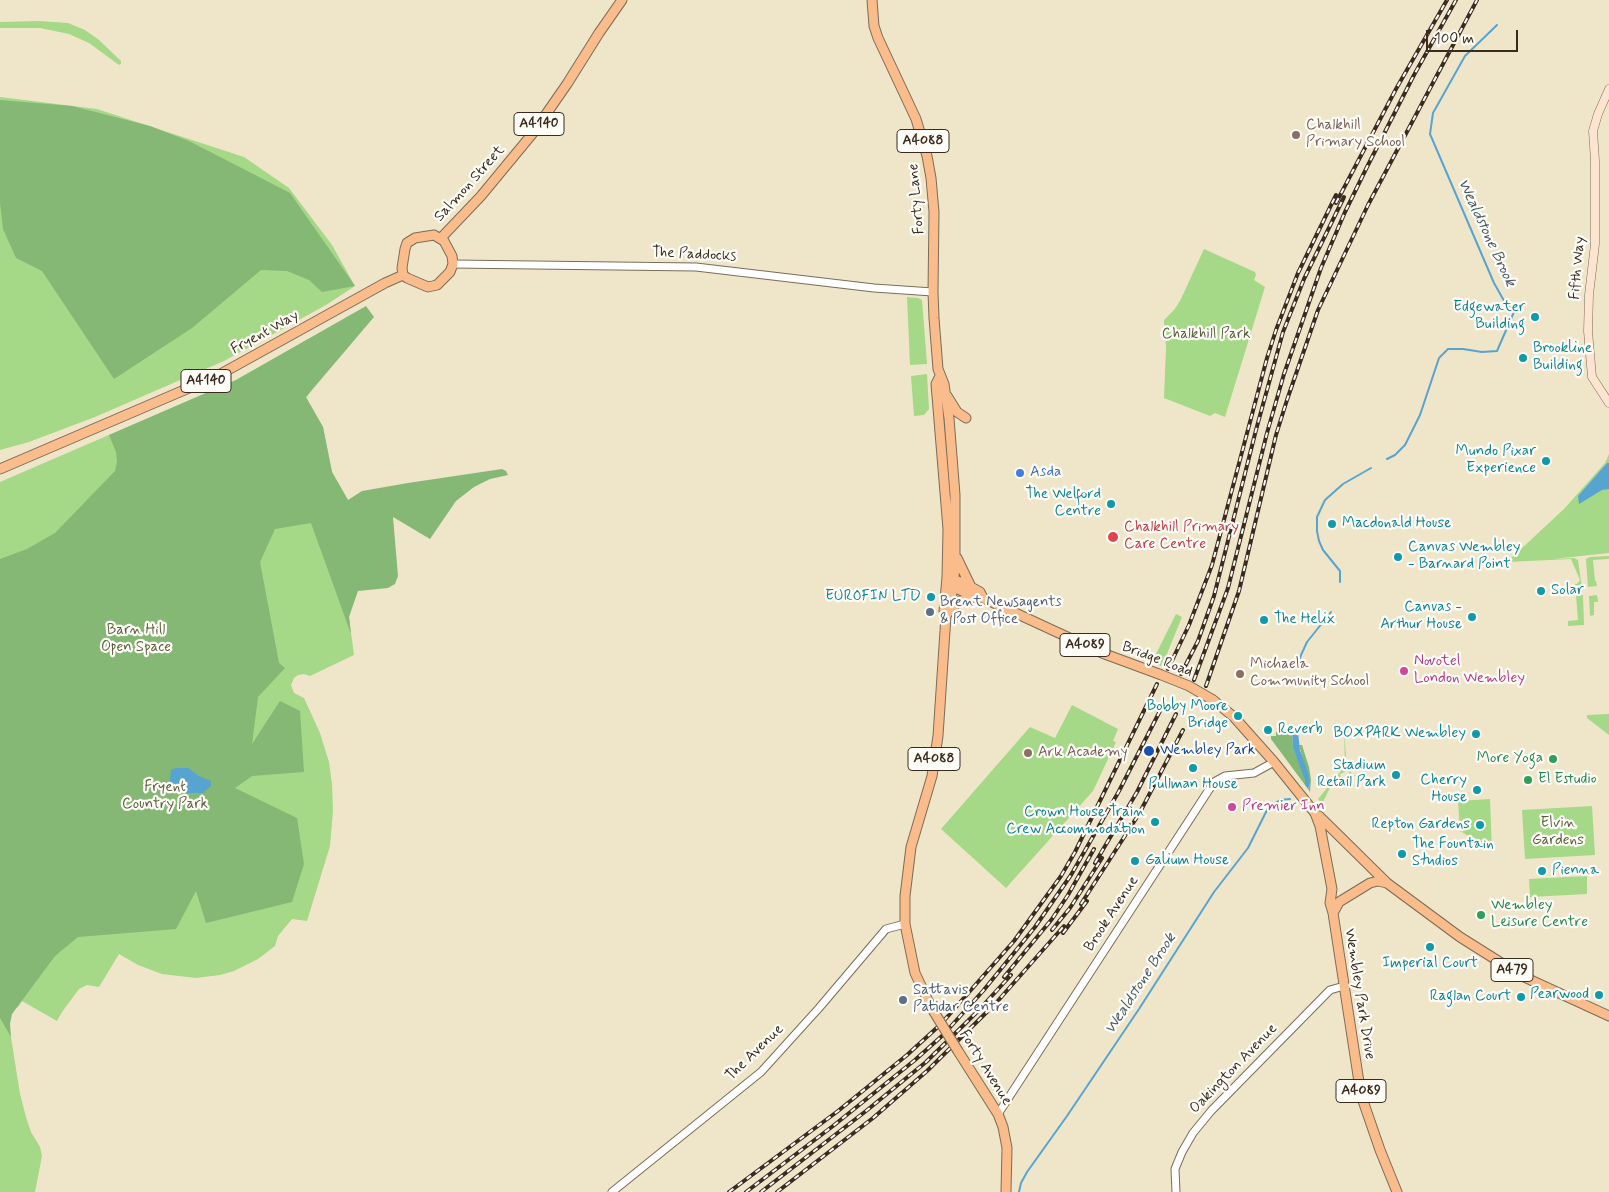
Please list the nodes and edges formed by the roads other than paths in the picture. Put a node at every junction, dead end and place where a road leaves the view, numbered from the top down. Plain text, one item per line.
1 (622, 0) edge
2 (872, 0) edge
3 (1609, 89) edge
4 (441, 238) junction
5 (454, 264) junction
6 (403, 275) junction
7 (933, 292) junction
8 (940, 376) junction
9 (945, 394) junction
10 (1609, 403) edge
11 (966, 418) dead end
12 (0, 469) edge
13 (955, 553) junction
14 (954, 583) junction
15 (976, 594) junction
16 (948, 612) junction
17 (1274, 762) junction
18 (1315, 812) junction
19 (1345, 842) junction
20 (1326, 854) junction
21 (1371, 868) junction
22 (1387, 883) junction
23 (1367, 885) junction
24 (1332, 889) junction
25 (1348, 896) junction
26 (1333, 913) junction
27 (905, 924) junction
28 (1344, 986) junction
29 (1609, 1016) edge
30 (998, 1114) junction
31 (612, 1192) edge
32 (1006, 1192) edge
33 (1176, 1192) edge
34 (1398, 1192) edge

1 - 4 main road, Salmon Street / A4140
2 - 7 main road, Forty Lane / A4088
3 - 10 main road, Fifth Way
4 - 5 main road
4 - 6 main road
5 - 6 main road
5 - 7 street, The Paddocks
6 - 12 main road, Fryent Way / A4140
7 - 8 main road, Forty Lane / A4088
8 - 9 main road
8 - 16 main road
9 - 11 main road
9 - 13 main road, A4088
13 - 14 main road, A4088
13 - 15 main road
14 - 15 main road, Bridge Road / A4089
14 - 16 main road, Forty Avenue / A4088
15 - 16 main road
15 - 17 main road, Bridge Road / A4089, bridge
16 - 27 main road, Forty Avenue / A4088
17 - 18 main road, Wembley Park Drive / A4089
17 - 30 street, Brook Avenue
18 - 19 main road, A4089
18 - 20 main road, Wembley Park Drive / A4089
19 - 20 main road
19 - 21 main road, A4089
20 - 24 main road, Wembley Park Drive / A4089
21 - 22 main road, A479
21 - 23 main road
22 - 23 main road, Wembley Park Drive
22 - 29 main road, A479
23 - 25 main road, Wembley Park Drive
24 - 25 main road
24 - 26 main road, Wembley Park Drive / A4089
25 - 26 main road, Wembley Park Drive
26 - 28 main road, Wembley Park Drive / A4089
27 - 30 main road, Forty Avenue / A4088, bridge
27 - 31 street, The Avenue
28 - 33 street, Oakington Avenue
28 - 34 main road, Wembley Park Drive / A4089
30 - 32 main road, Forty Avenue / A4088

